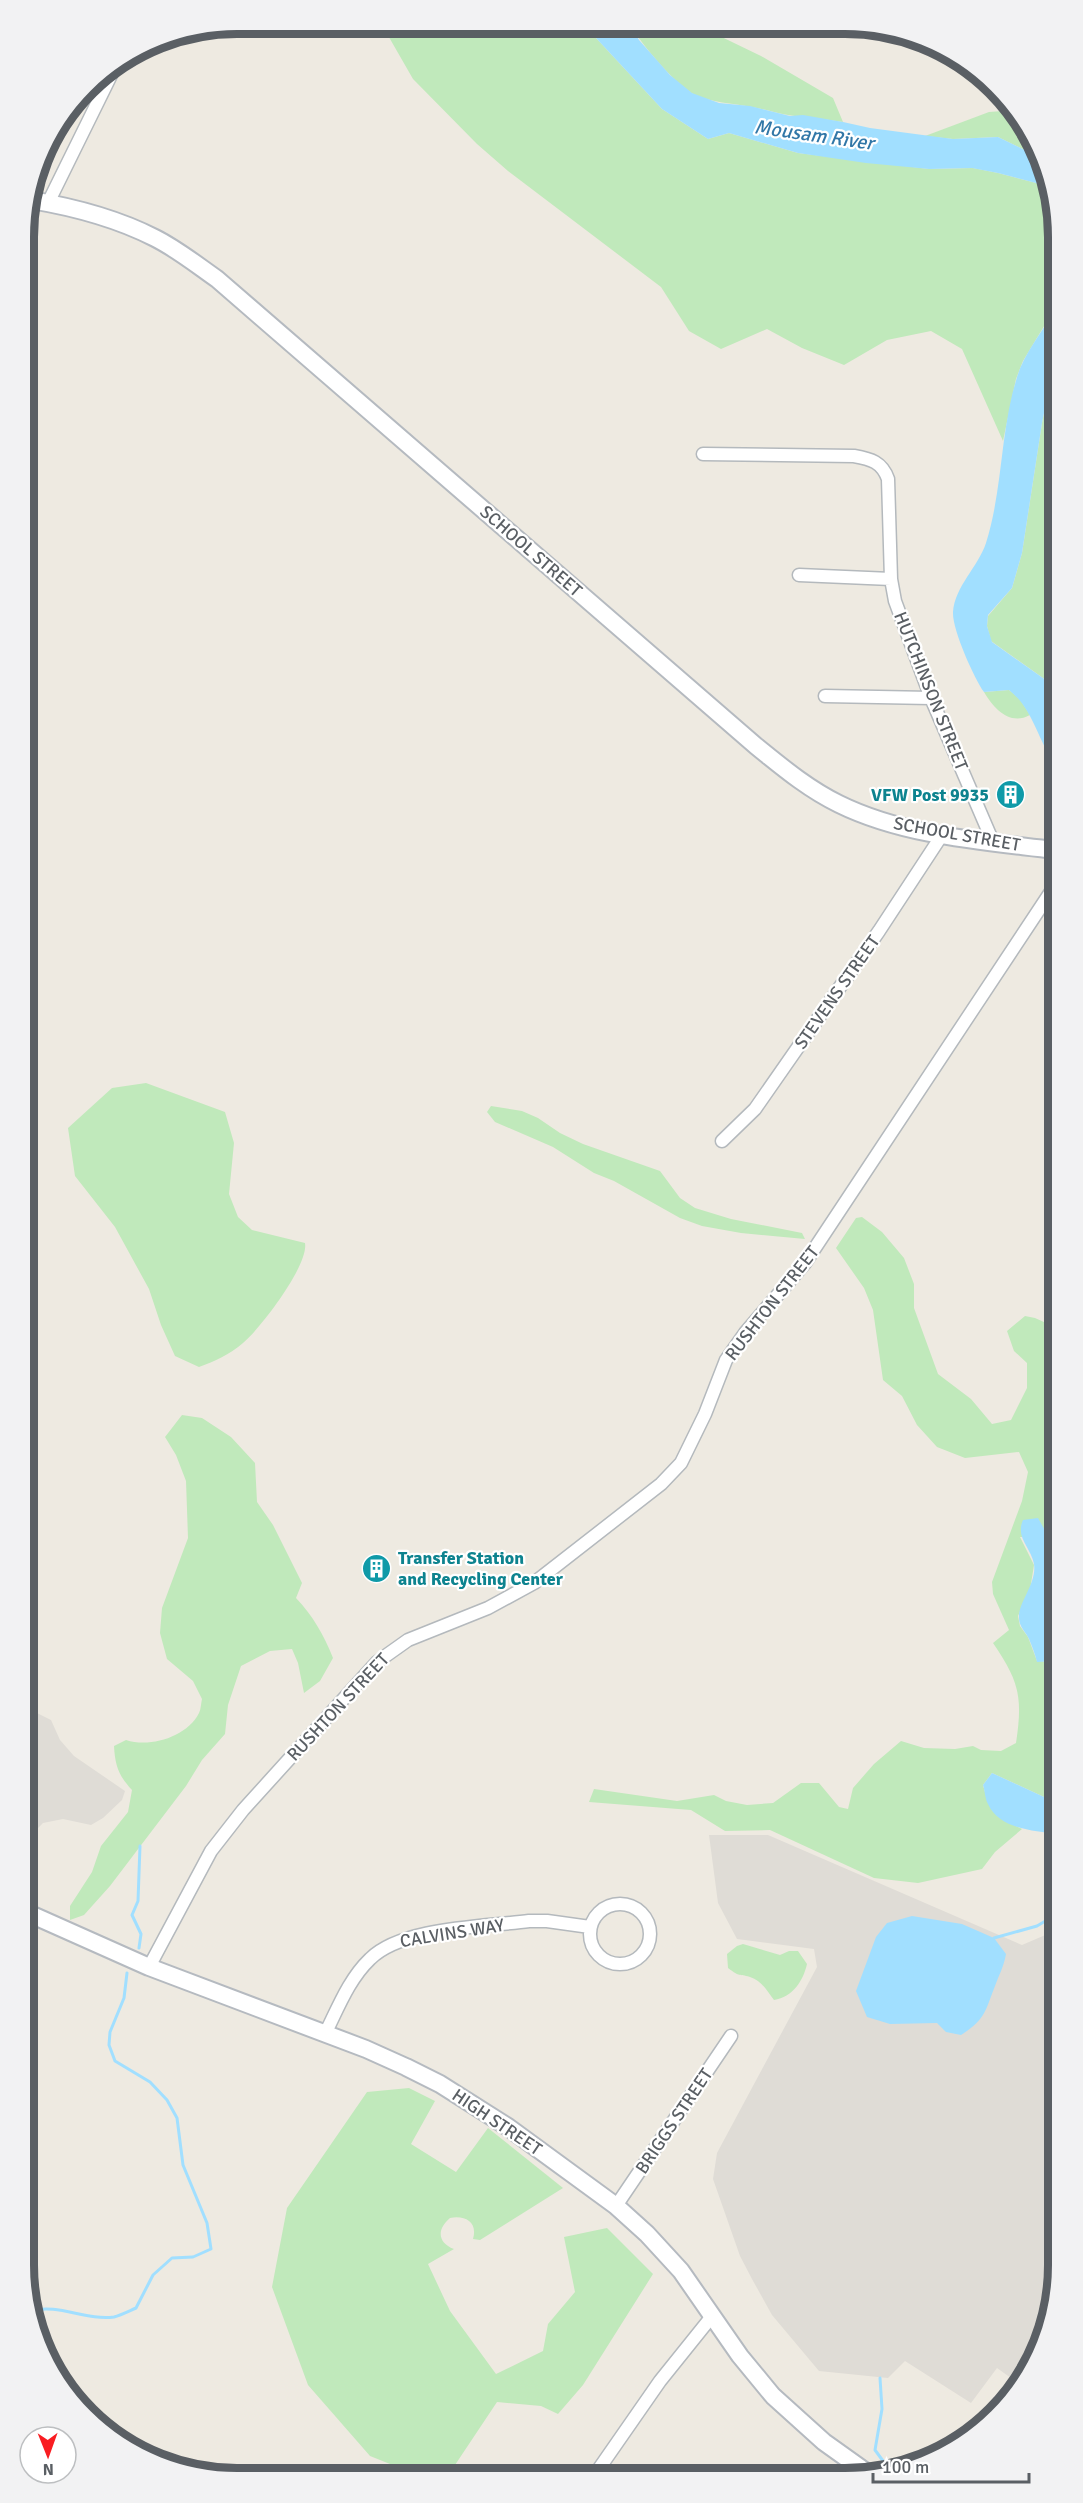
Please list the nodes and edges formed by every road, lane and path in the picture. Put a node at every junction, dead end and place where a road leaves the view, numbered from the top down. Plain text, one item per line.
1 (108, 82) edge
2 (38, 201) edge
3 (48, 203) junction
4 (703, 454) dead end
5 (799, 575) dead end
6 (891, 579) junction
7 (825, 696) dead end
8 (931, 698) junction
9 (942, 835) junction
10 (993, 842) junction
11 (1048, 849) edge
12 (1048, 896) edge
13 (722, 1141) dead end
14 (34, 1916) edge
15 (591, 1927) junction
16 (149, 1967) junction
17 (325, 2034) junction
18 (731, 2036) dead end
19 (616, 2206) junction
20 (713, 2315) junction
21 (860, 2467) edge
22 (599, 2468) edge

1 - 3 street
2 - 3 street, SCHOOL STREET
3 - 9 street, SCHOOL STREET
4 - 6 street, HUTCHINSON STREET
5 - 6 street
6 - 8 street, HUTCHINSON STREET
7 - 8 street
8 - 10 street, HUTCHINSON STREET
9 - 10 street, SCHOOL STREET
9 - 13 street, STEVENS STREET
10 - 11 street, SCHOOL STREET
12 - 16 street, RUSHTON STREET
14 - 16 street, HIGH STREET
15 - 15 street
15 - 17 street, CALVINS WAY
16 - 17 street, HIGH STREET
17 - 19 street, HIGH STREET
18 - 19 street, BRIGGS STREET
19 - 20 street, HIGH STREET
20 - 21 street, HIGH STREET
20 - 22 street

